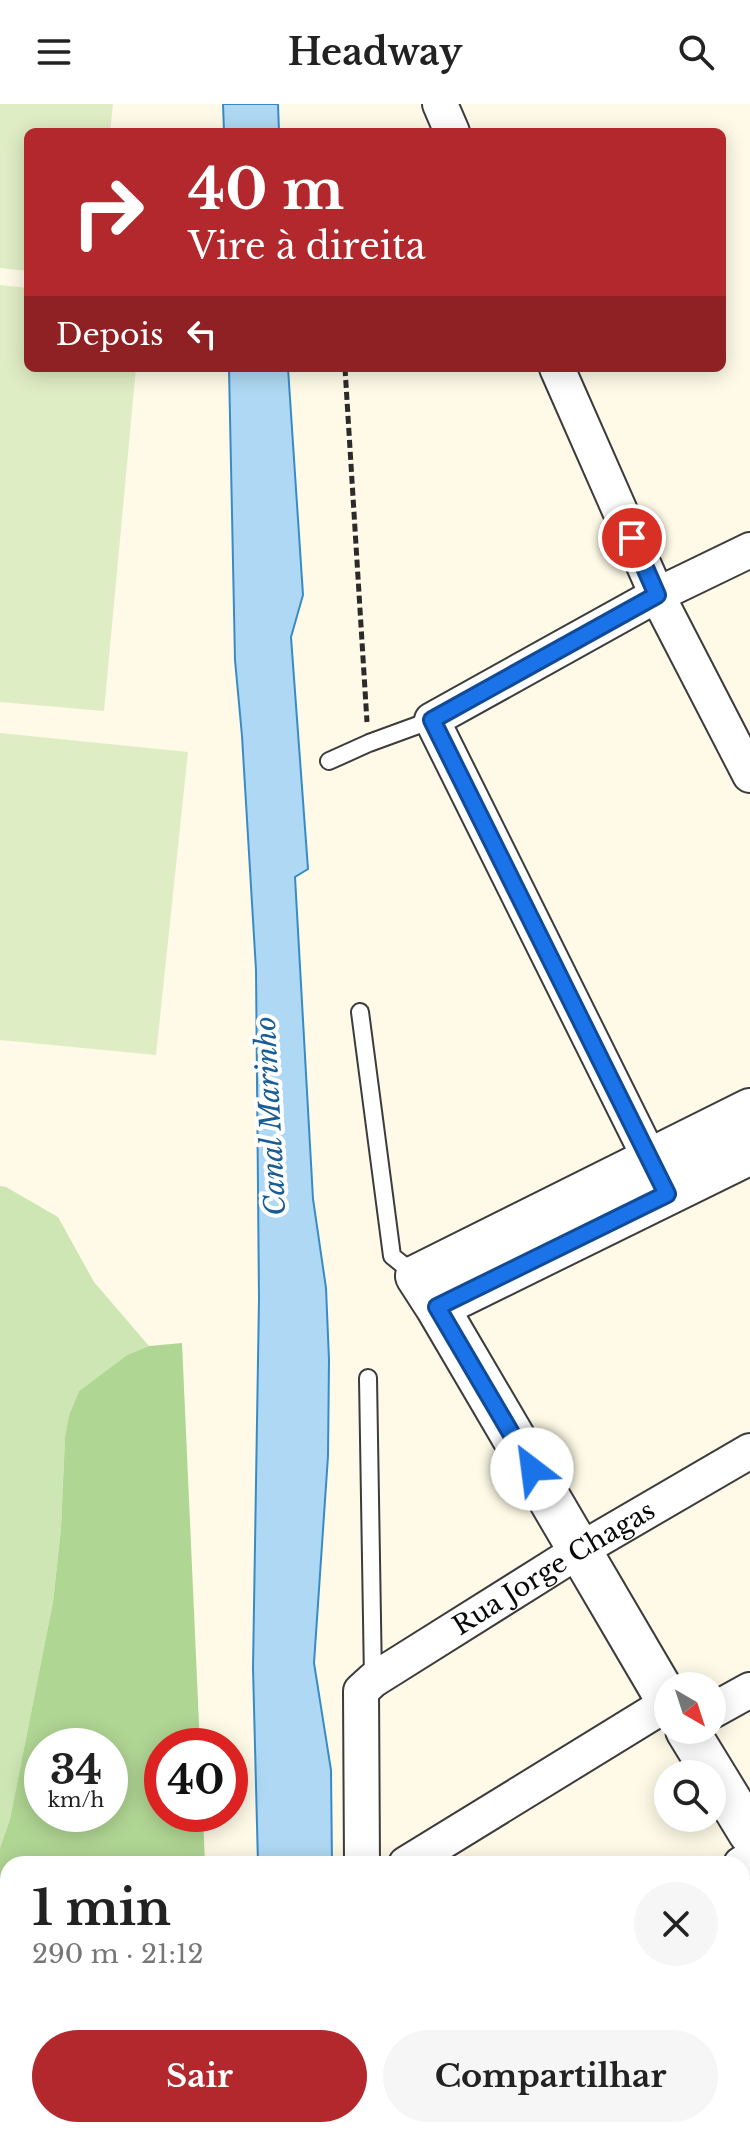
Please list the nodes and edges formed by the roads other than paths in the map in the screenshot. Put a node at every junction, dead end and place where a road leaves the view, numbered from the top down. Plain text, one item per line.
1 (440, 104) edge
2 (450, 128) edge
3 (559, 372) edge
4 (750, 550) edge
5 (657, 595) junction
6 (432, 720) junction
7 (329, 761) dead end
8 (750, 775) edge
9 (360, 1012) dead end
10 (750, 1110) edge
11 (750, 1153) edge
12 (659, 1176) junction
13 (427, 1292) junction
14 (368, 1378) dead end
15 (750, 1451) edge
16 (580, 1550) junction
17 (654, 1678) edge
18 (367, 1686) junction
19 (750, 1690) edge
20 (726, 1703) edge
21 (654, 1711) edge
22 (696, 1744) edge
23 (750, 1833) edge
24 (362, 1856) edge
25 (419, 1856) edge

1 - 2 street
3 - 5 street
4 - 5 street
5 - 6 street
5 - 8 street
6 - 7 lane
6 - 12 street
9 - 13 lane
10 - 12 street
11 - 12 street
12 - 13 street
13 - 16 street
14 - 18 lane
15 - 16 street, Rua Jorge Chagas
16 - 17 street
16 - 18 street, Rua Jorge Chagas
18 - 24 street
19 - 20 street
21 - 25 street
22 - 23 street

